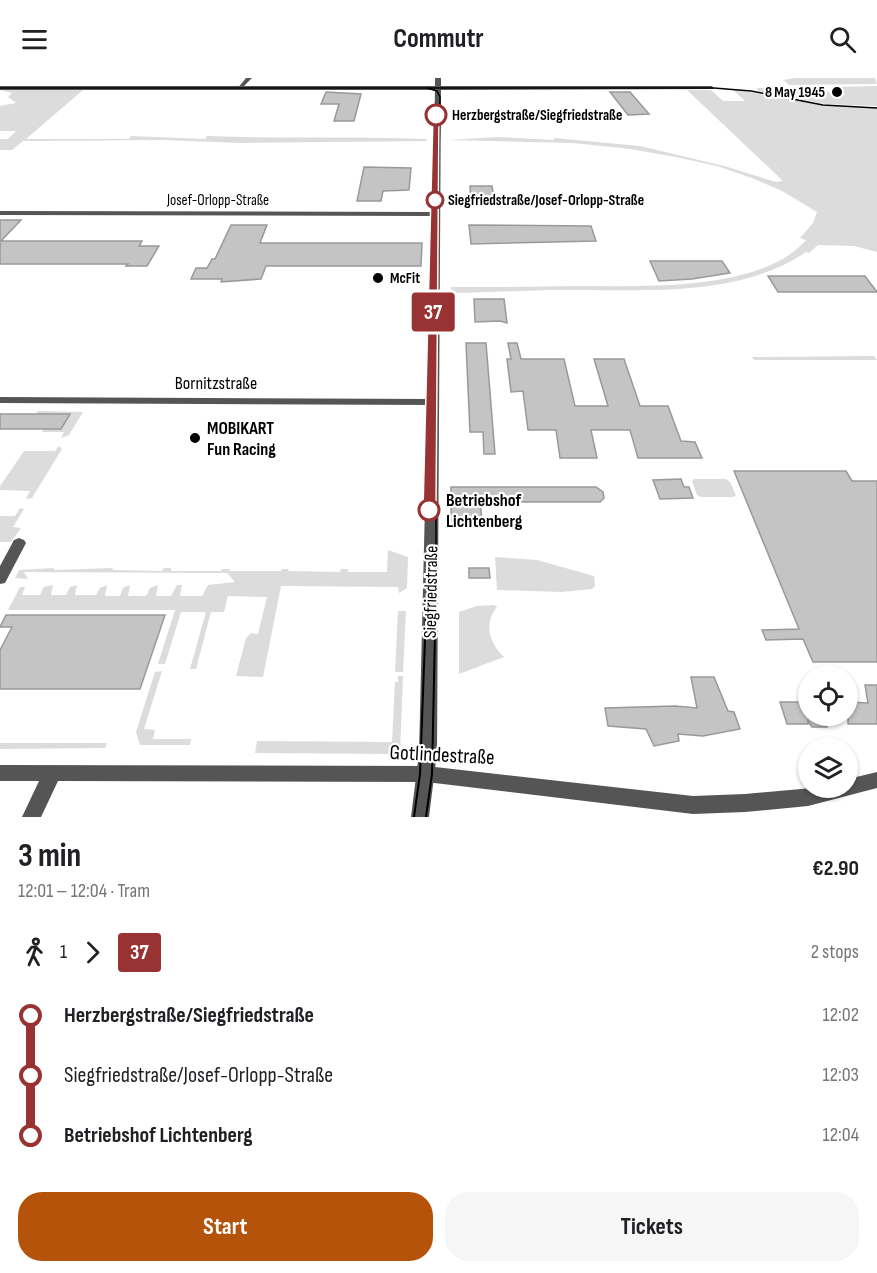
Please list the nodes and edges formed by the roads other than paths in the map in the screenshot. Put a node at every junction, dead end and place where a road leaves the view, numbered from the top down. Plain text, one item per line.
1 (249, 78) edge
2 (438, 78) edge
3 (0, 88) edge
4 (239, 88) junction
5 (438, 88) junction
6 (712, 88) dead end
7 (0, 213) edge
8 (436, 214) junction
9 (0, 400) edge
10 (433, 402) junction
11 (19, 543) dead end
12 (0, 579) edge
13 (53, 772) junction
14 (0, 773) edge
15 (426, 774) junction
16 (877, 780) edge
17 (694, 811) edge
18 (30, 817) edge
19 (420, 817) edge

1 - 4 street
2 - 5 street, Siegfriedstraße
3 - 4 street
4 - 5 street
5 - 6 street
5 - 8 street, Siegfriedstraße
7 - 8 street, Josef-Orlopp-Straße
8 - 10 street, Siegfriedstraße
9 - 10 street, Bornitzstraße
10 - 15 street, Siegfriedstraße
11 - 12 street
13 - 14 street, Gotlindestraße
13 - 15 street, Gotlindestraße
13 - 18 street
15 - 17 street, Gotlindestraße
15 - 19 street, Siegfriedstraße
16 - 17 street, Gotlindestraße

